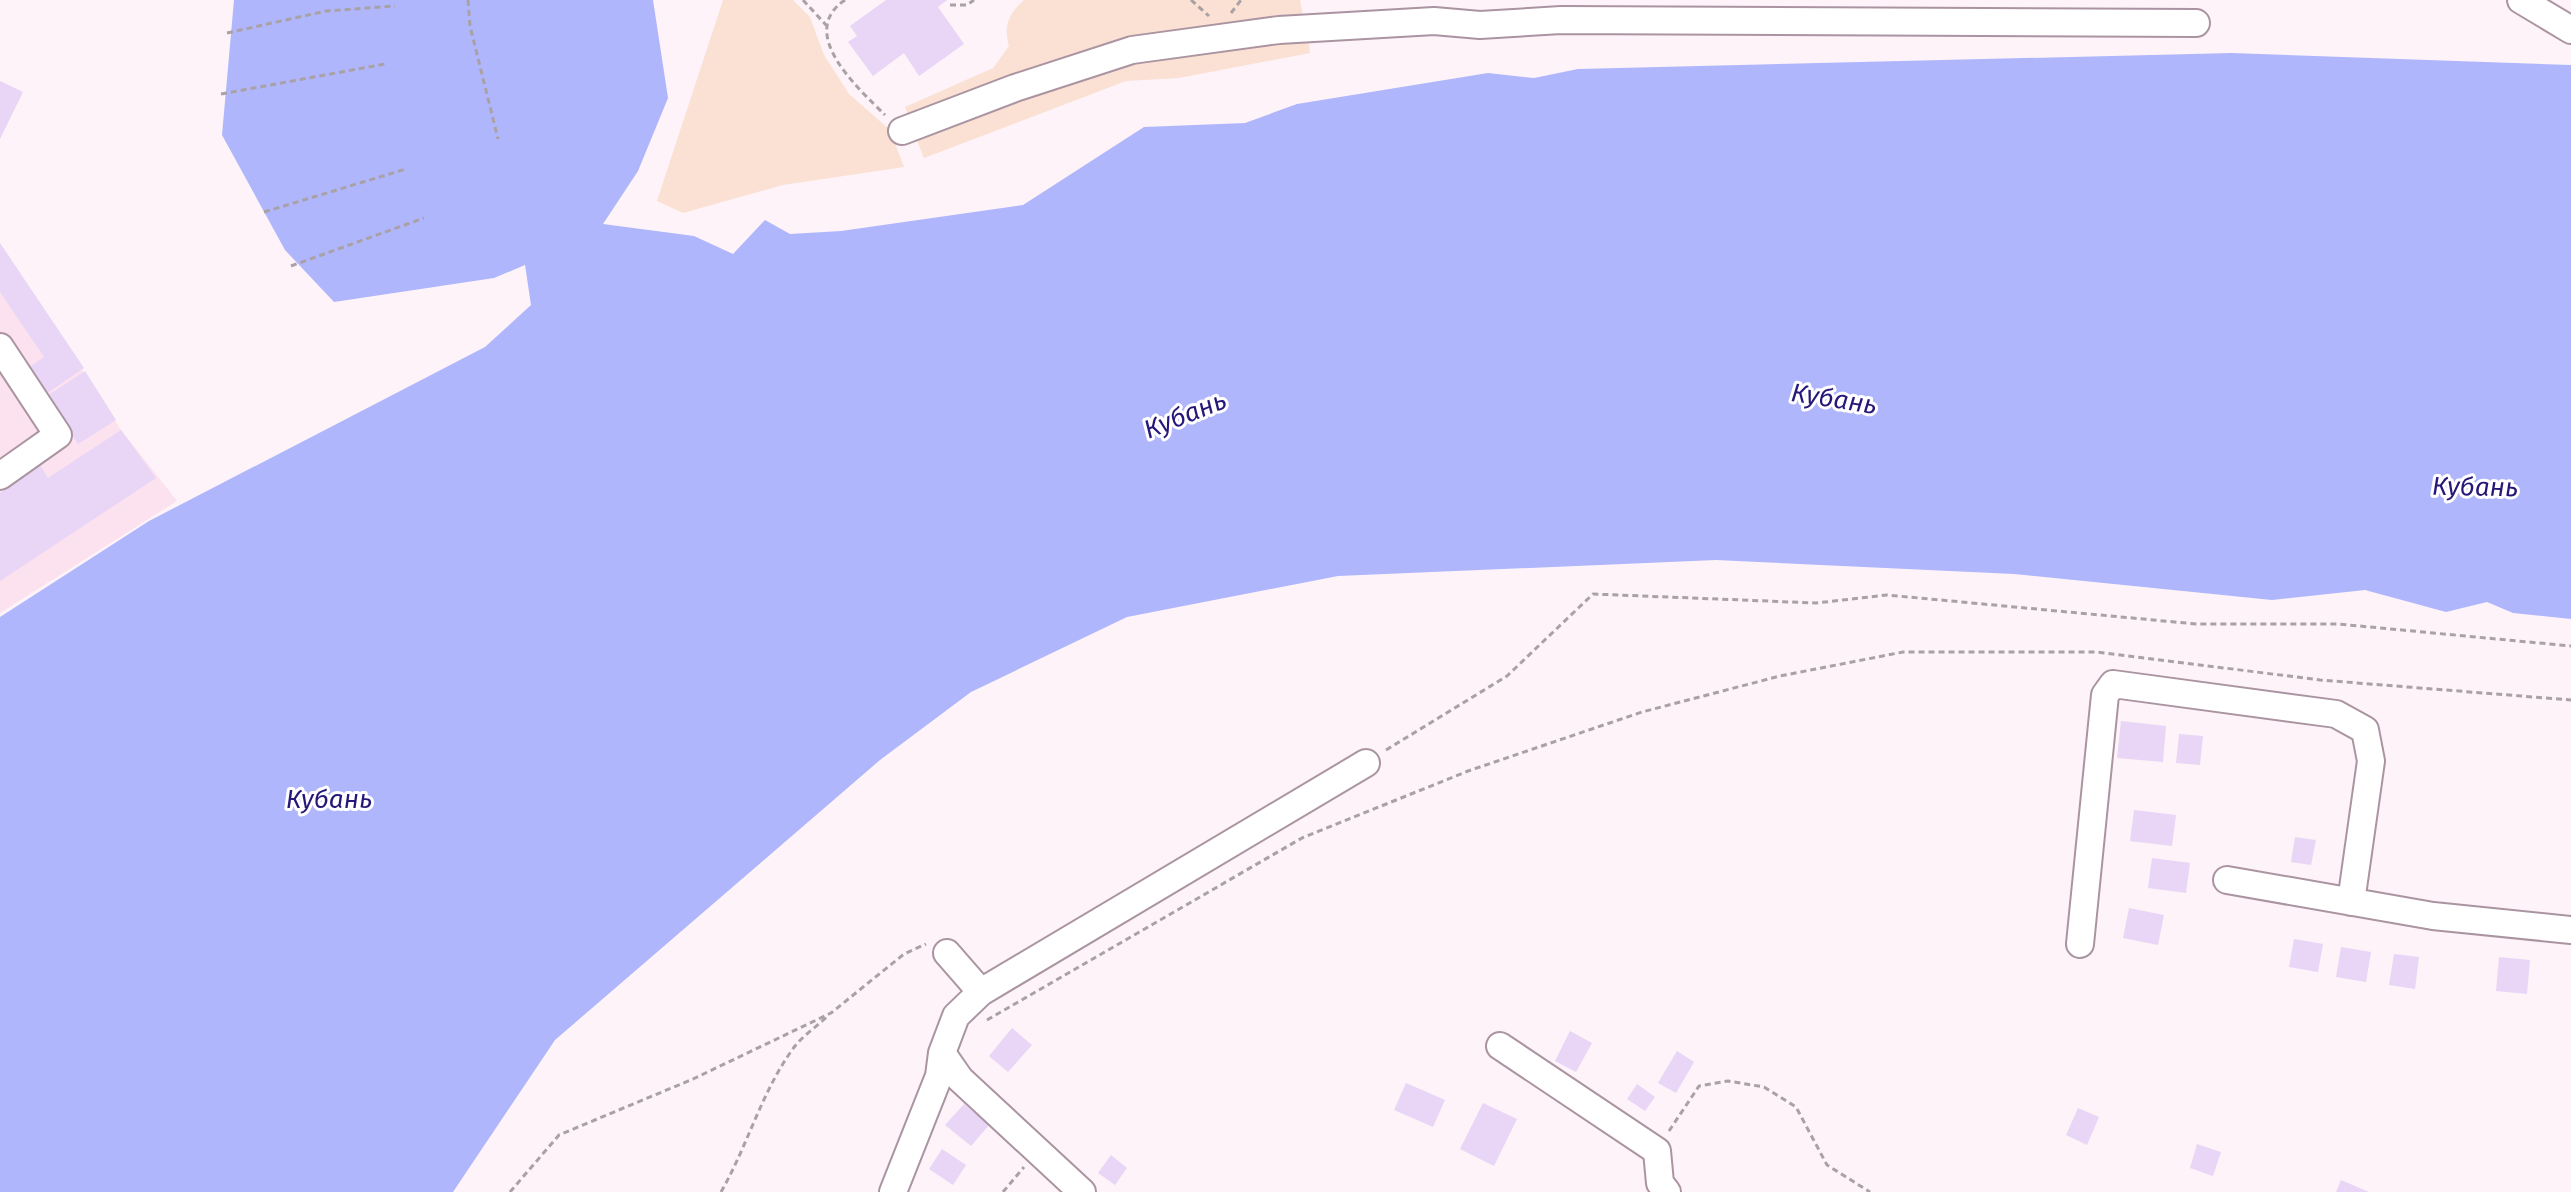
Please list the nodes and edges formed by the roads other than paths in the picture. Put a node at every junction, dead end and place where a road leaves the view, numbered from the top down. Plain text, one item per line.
1 (2521, 0) edge
2 (1438, 10) edge
3 (2196, 23) dead end
4 (2571, 30) edge
5 (902, 131) road end
6 (0, 347) edge
7 (0, 476) edge
8 (1366, 763) road end
9 (2227, 880) dead end
10 (2351, 902) junction
11 (2571, 930) edge
12 (2080, 944) dead end
13 (947, 953) road end
14 (981, 992) junction
15 (1500, 1046) dead end
16 (942, 1053) junction
17 (893, 1192) edge
18 (1082, 1192) edge
19 (1667, 1192) edge

1 - 4 street
2 - 3 street
2 - 5 street
6 - 7 street
8 - 14 street
9 - 10 street
10 - 11 street
10 - 12 street
13 - 14 street
14 - 16 street
15 - 19 street
16 - 17 street
16 - 18 street

